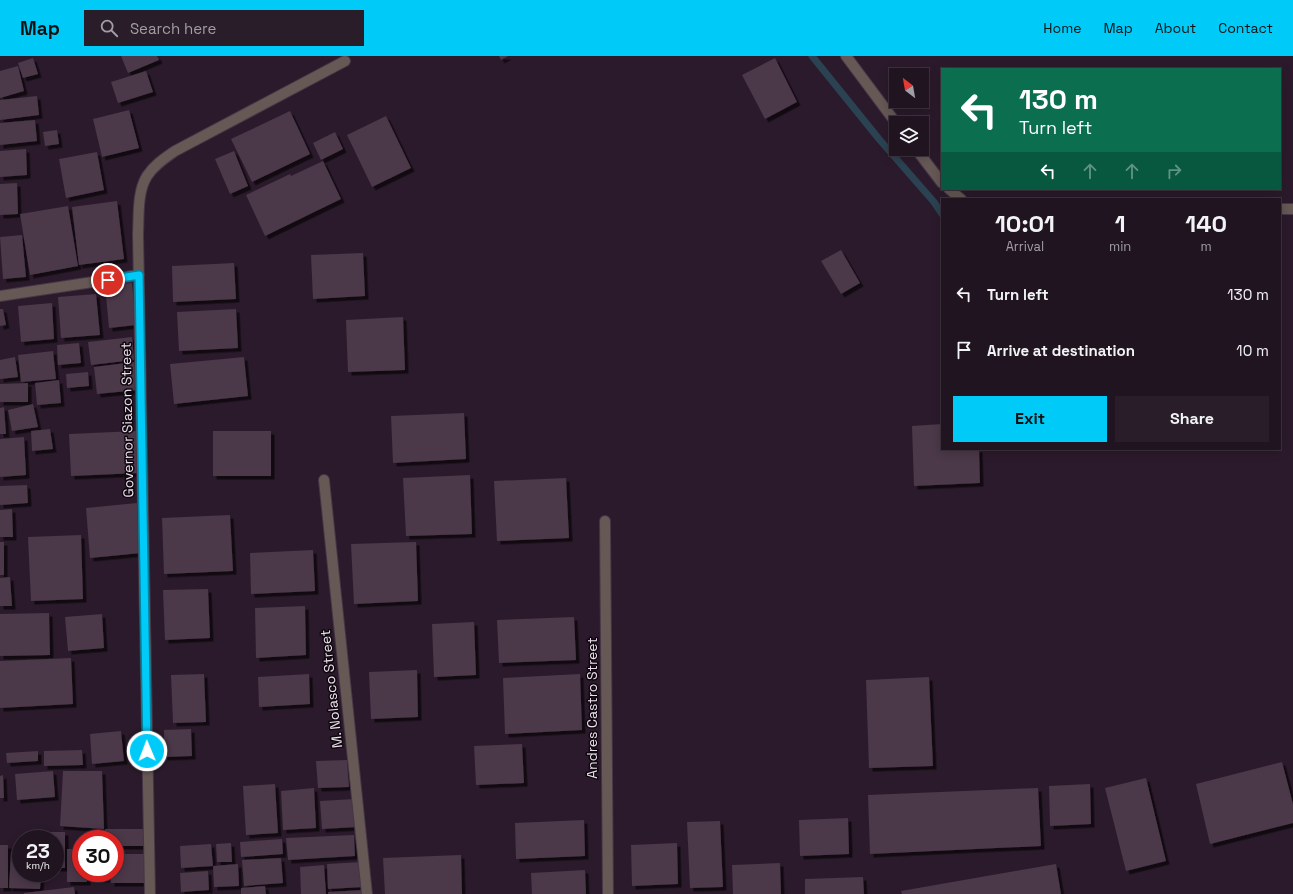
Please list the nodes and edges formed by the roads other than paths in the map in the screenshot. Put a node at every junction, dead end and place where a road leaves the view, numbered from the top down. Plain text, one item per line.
1 (846, 56) edge
2 (345, 61) dead end
3 (891, 116) edge
4 (921, 156) edge
5 (941, 182) edge
6 (950, 190) edge
7 (960, 198) edge
8 (1281, 209) edge
9 (1293, 209) edge
10 (139, 275) junction
11 (0, 296) edge
12 (324, 480) dead end
13 (605, 521) dead end
14 (150, 894) edge
15 (367, 894) edge
16 (608, 894) edge

1 - 3 street
2 - 10 street, Governor Siazon Street
4 - 5 street
6 - 7 street
8 - 9 street
10 - 11 street
10 - 14 street, Governor Siazon Street
12 - 15 street, M. Nolasco Street
13 - 16 street, Andres Castro Street

